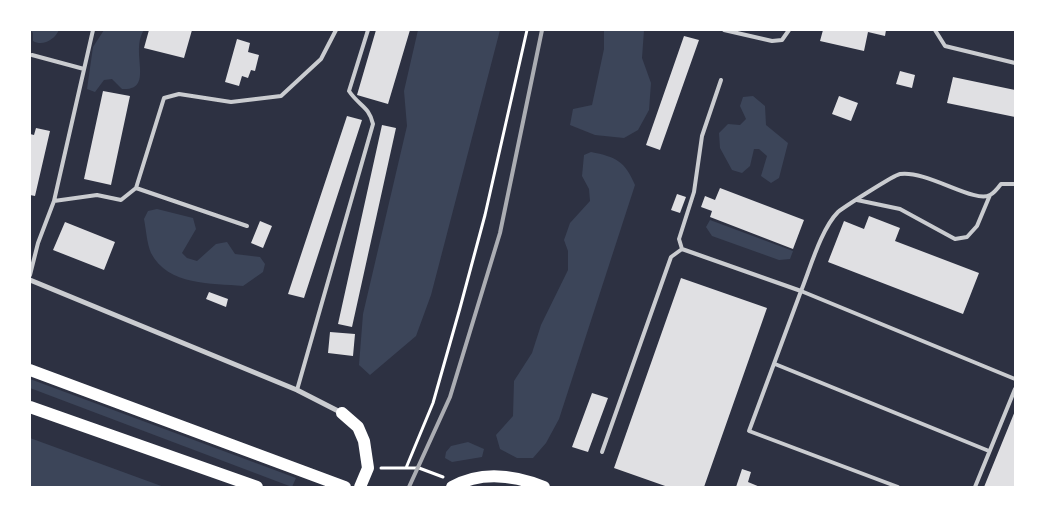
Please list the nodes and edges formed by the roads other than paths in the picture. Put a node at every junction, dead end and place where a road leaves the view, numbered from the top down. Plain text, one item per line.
1 (93, 30) edge
2 (336, 30) edge
3 (368, 30) edge
4 (724, 30) edge
5 (789, 30) edge
6 (935, 30) edge
7 (32, 55) dead end
8 (1015, 63) edge
9 (84, 69) junction
10 (721, 80) dead end
11 (1015, 184) edge
12 (136, 188) junction
13 (990, 196) junction
14 (857, 200) junction
15 (54, 202) junction
16 (247, 226) dead end
17 (682, 249) junction
18 (30, 275) edge
19 (30, 280) edge
20 (800, 291) junction
21 (775, 364) junction
22 (30, 370) edge
23 (1015, 379) edge
24 (1015, 389) edge
25 (297, 390) junction
26 (30, 406) edge
27 (342, 412) joint
28 (602, 452) dead end
29 (989, 452) junction
30 (456, 485) edge
31 (257, 487) edge
32 (345, 487) edge
33 (360, 487) edge
34 (544, 487) edge
35 (898, 487) edge
36 (975, 487) edge

1 - 9 lane
2 - 12 lane
3 - 25 lane
4 - 5 lane
6 - 8 lane
7 - 9 lane
9 - 15 lane
10 - 17 lane
11 - 13 lane
12 - 15 lane
12 - 16 lane
13 - 14 lane
13 - 14 lane
14 - 20 lane
15 - 18 lane
17 - 20 lane
17 - 28 lane
19 - 25 street
20 - 21 lane
20 - 23 lane
21 - 29 lane
21 - 35 lane
22 - 32 main road
24 - 29 lane
25 - 27 street
26 - 31 main road
27 - 33 main road
29 - 36 lane
30 - 34 main road

